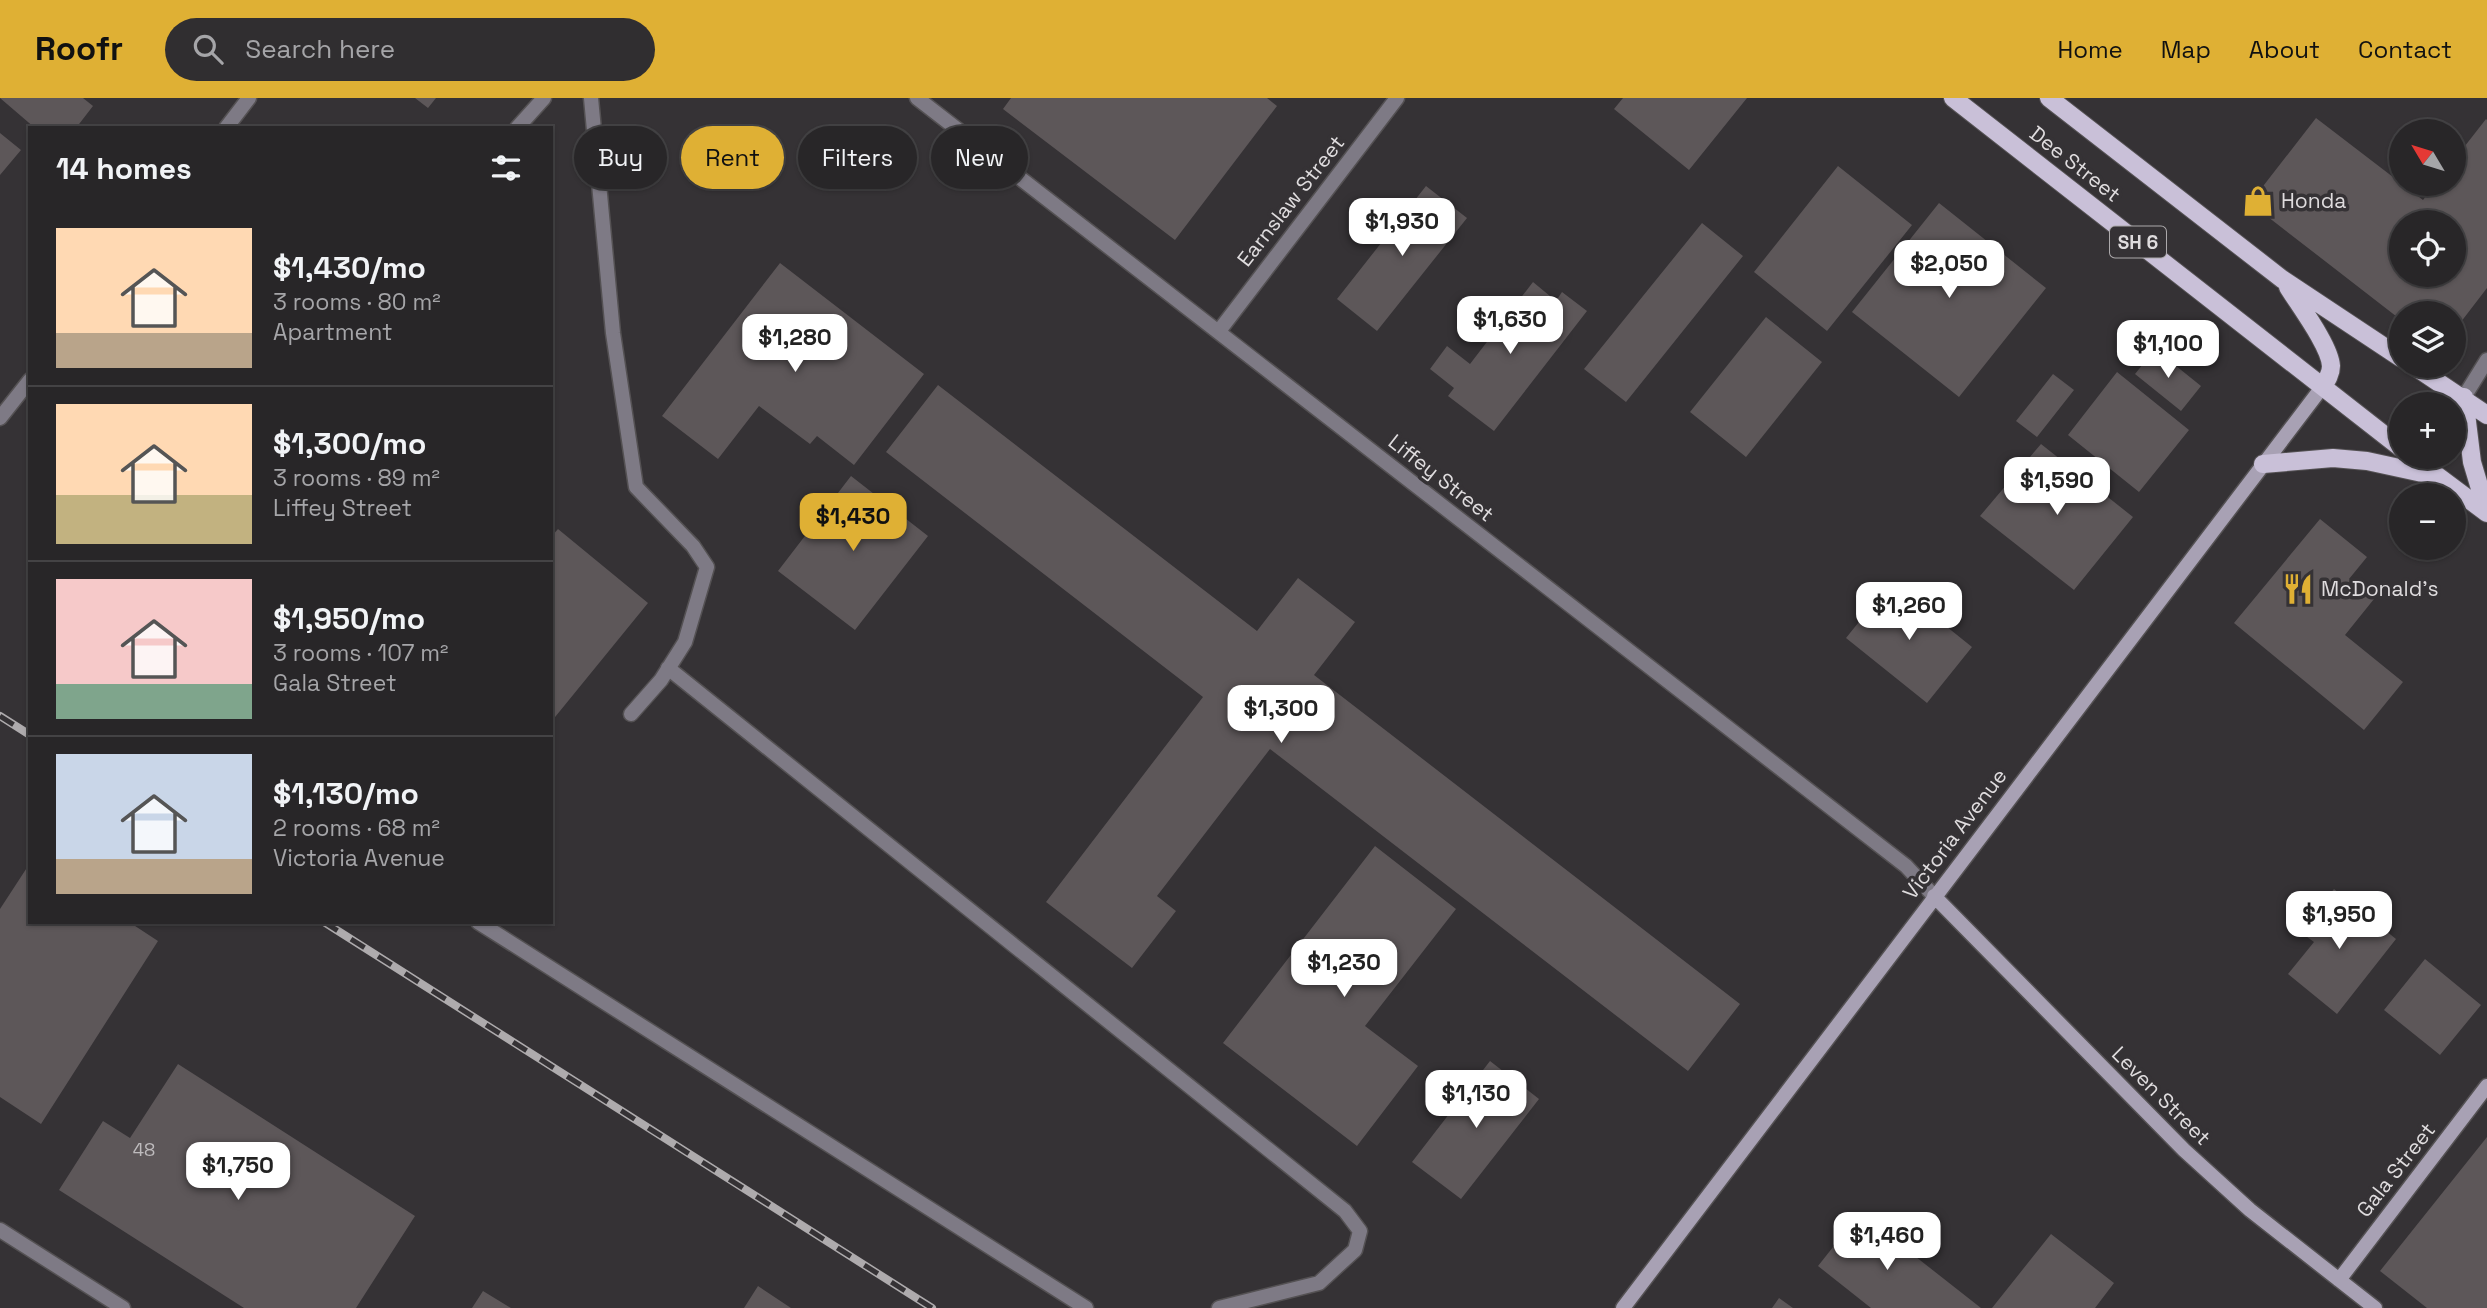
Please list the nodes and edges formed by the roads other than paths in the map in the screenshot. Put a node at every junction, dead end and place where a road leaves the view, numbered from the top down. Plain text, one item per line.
1 (249, 98) edge
2 (544, 98) edge
3 (591, 98) edge
4 (918, 98) edge
5 (1397, 98) edge
6 (1952, 98) edge
7 (2049, 98) edge
8 (228, 126) edge
9 (519, 126) edge
10 (2282, 279) junction
11 (1219, 331) junction
12 (2389, 350) edge
13 (2487, 360) edge
14 (2433, 378) edge
15 (28, 383) edge
16 (2323, 386) junction
17 (2456, 392) edge
18 (2466, 394) edge
19 (2466, 399) edge
20 (2487, 415) edge
21 (0, 418) edge
22 (2466, 423) edge
23 (2389, 438) edge
24 (2263, 464) junction
25 (2427, 469) edge
26 (2436, 476) junction
27 (2487, 513) edge
28 (668, 668) junction
29 (631, 713) dead end
30 (1934, 895) junction
31 (481, 924) edge
32 (2487, 1086) edge
33 (0, 1230) edge
34 (2339, 1280) junction
35 (123, 1308) edge
36 (1086, 1308) edge
37 (1219, 1308) edge
38 (1623, 1308) edge
39 (2375, 1308) edge

1 - 8 street
2 - 9 street
3 - 28 street
4 - 11 street, Liffey Street
5 - 11 street, Earnslaw Street
6 - 16 main road, Dee Street / SH 6
7 - 10 main road, Dee Street / SH 6
10 - 12 main road, Dee Street / SH 6
10 - 16 main road
11 - 30 street, Liffey Street
13 - 18 street
14 - 17 main road
15 - 21 street
16 - 23 main road, Dee Street / SH 6
16 - 24 main road, Victoria Avenue
19 - 20 main road
22 - 27 main road
24 - 26 main road
24 - 30 main road, Victoria Avenue
25 - 26 main road
26 - 27 main road
28 - 29 street
28 - 37 street
30 - 34 main road, Leven Street
30 - 38 main road, Victoria Avenue
31 - 36 street
32 - 34 main road, Gala Street
33 - 35 street
34 - 39 main road, Leven Street

